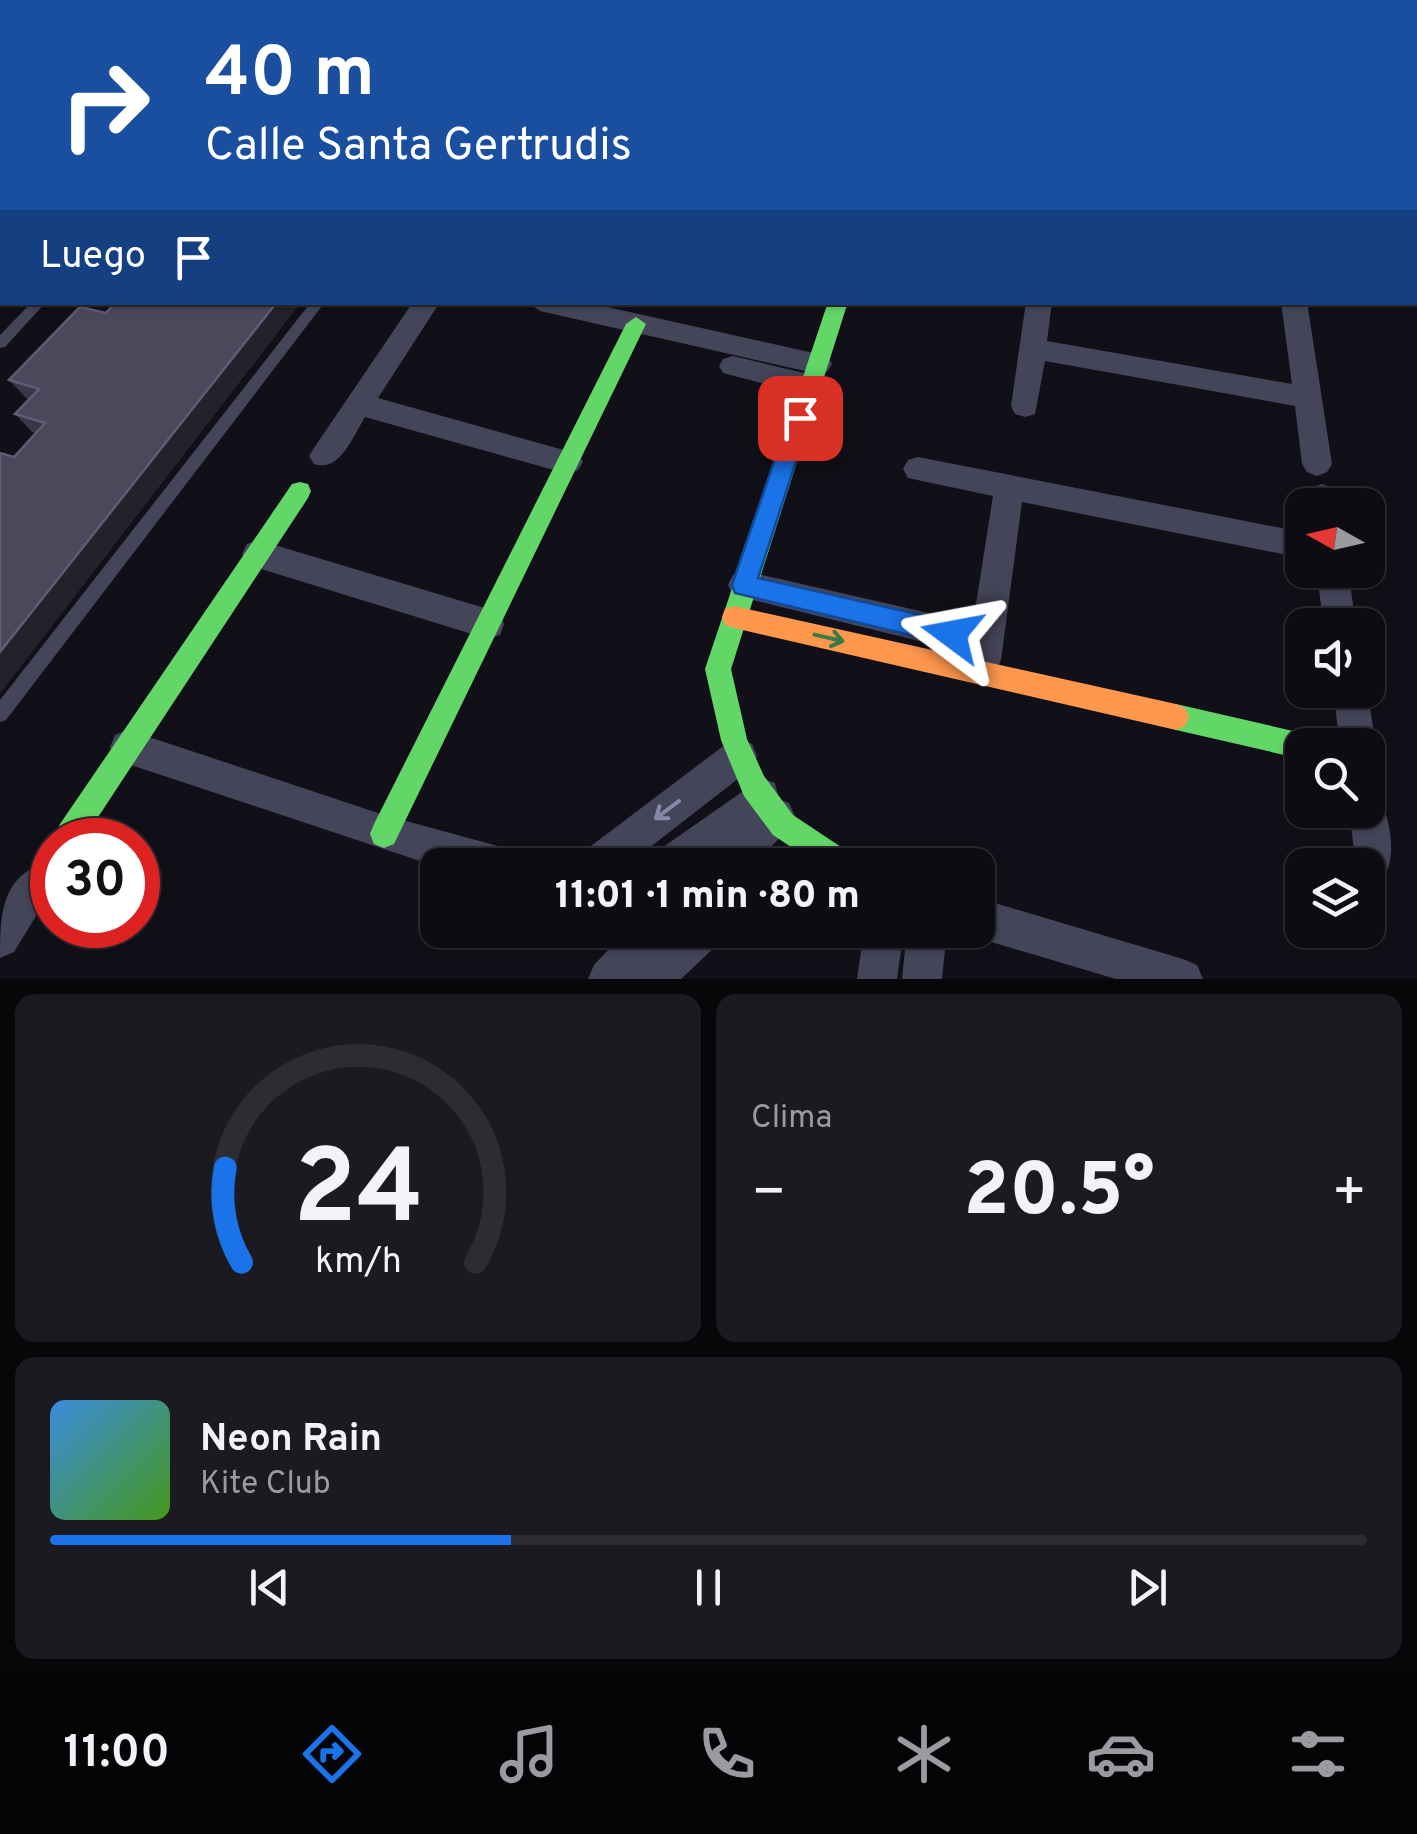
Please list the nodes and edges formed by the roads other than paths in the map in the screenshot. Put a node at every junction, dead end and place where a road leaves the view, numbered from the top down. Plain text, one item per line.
1 (37, 305) edge
2 (316, 305) edge
3 (425, 305) edge
4 (549, 305) edge
5 (837, 305) edge
6 (1039, 305) edge
7 (1294, 305) edge
8 (632, 333) junction
9 (0, 343) edge
10 (1033, 348) junction
11 (814, 375) junction
12 (1308, 398) junction
13 (358, 404) junction
14 (1026, 406) dead end
15 (324, 456) dead end
16 (568, 462) junction
17 (1318, 464) dead end
18 (918, 469) dead end
19 (1009, 487) junction
20 (300, 491) dead end
21 (1285, 542) edge
22 (258, 554) junction
23 (739, 601) junction
24 (488, 624) junction
25 (984, 658) junction
26 (0, 714) edge
27 (1285, 741) edge
28 (128, 748) junction
29 (739, 756) junction
30 (81, 818) edge
31 (778, 829) edge
32 (384, 834) junction
33 (435, 848) edge
34 (618, 848) edge
35 (720, 848) edge
36 (750, 848) edge
37 (812, 848) edge
38 (30, 893) edge
39 (995, 923) edge
40 (0, 938) edge
41 (637, 948) edge
42 (685, 948) edge
43 (881, 948) edge
44 (926, 948) edge
45 (608, 979) edge
46 (652, 979) edge
47 (876, 979) edge
48 (922, 979) edge
49 (1183, 979) edge

1 - 9 lane
2 - 26 lane
3 - 13 street
4 - 8 street
5 - 11 street
6 - 10 street
7 - 12 street
8 - 11 street
8 - 16 street
10 - 12 street
10 - 14 street
11 - 23 street
12 - 17 street
13 - 15 street
13 - 16 street
16 - 24 street
18 - 19 street
19 - 21 street
19 - 25 street
20 - 22 street
22 - 24 street
22 - 28 street
23 - 25 street
23 - 29 street
24 - 32 street
25 - 27 street
28 - 30 street
28 - 32 street
29 - 31 street
29 -> 34 street
31 - 35 street
31 - 36 street
31 - 37 street
32 - 33 street
38 - 40 street
39 - 49 street
41 - 45 street
42 - 46 street
43 - 47 street
44 - 48 street

